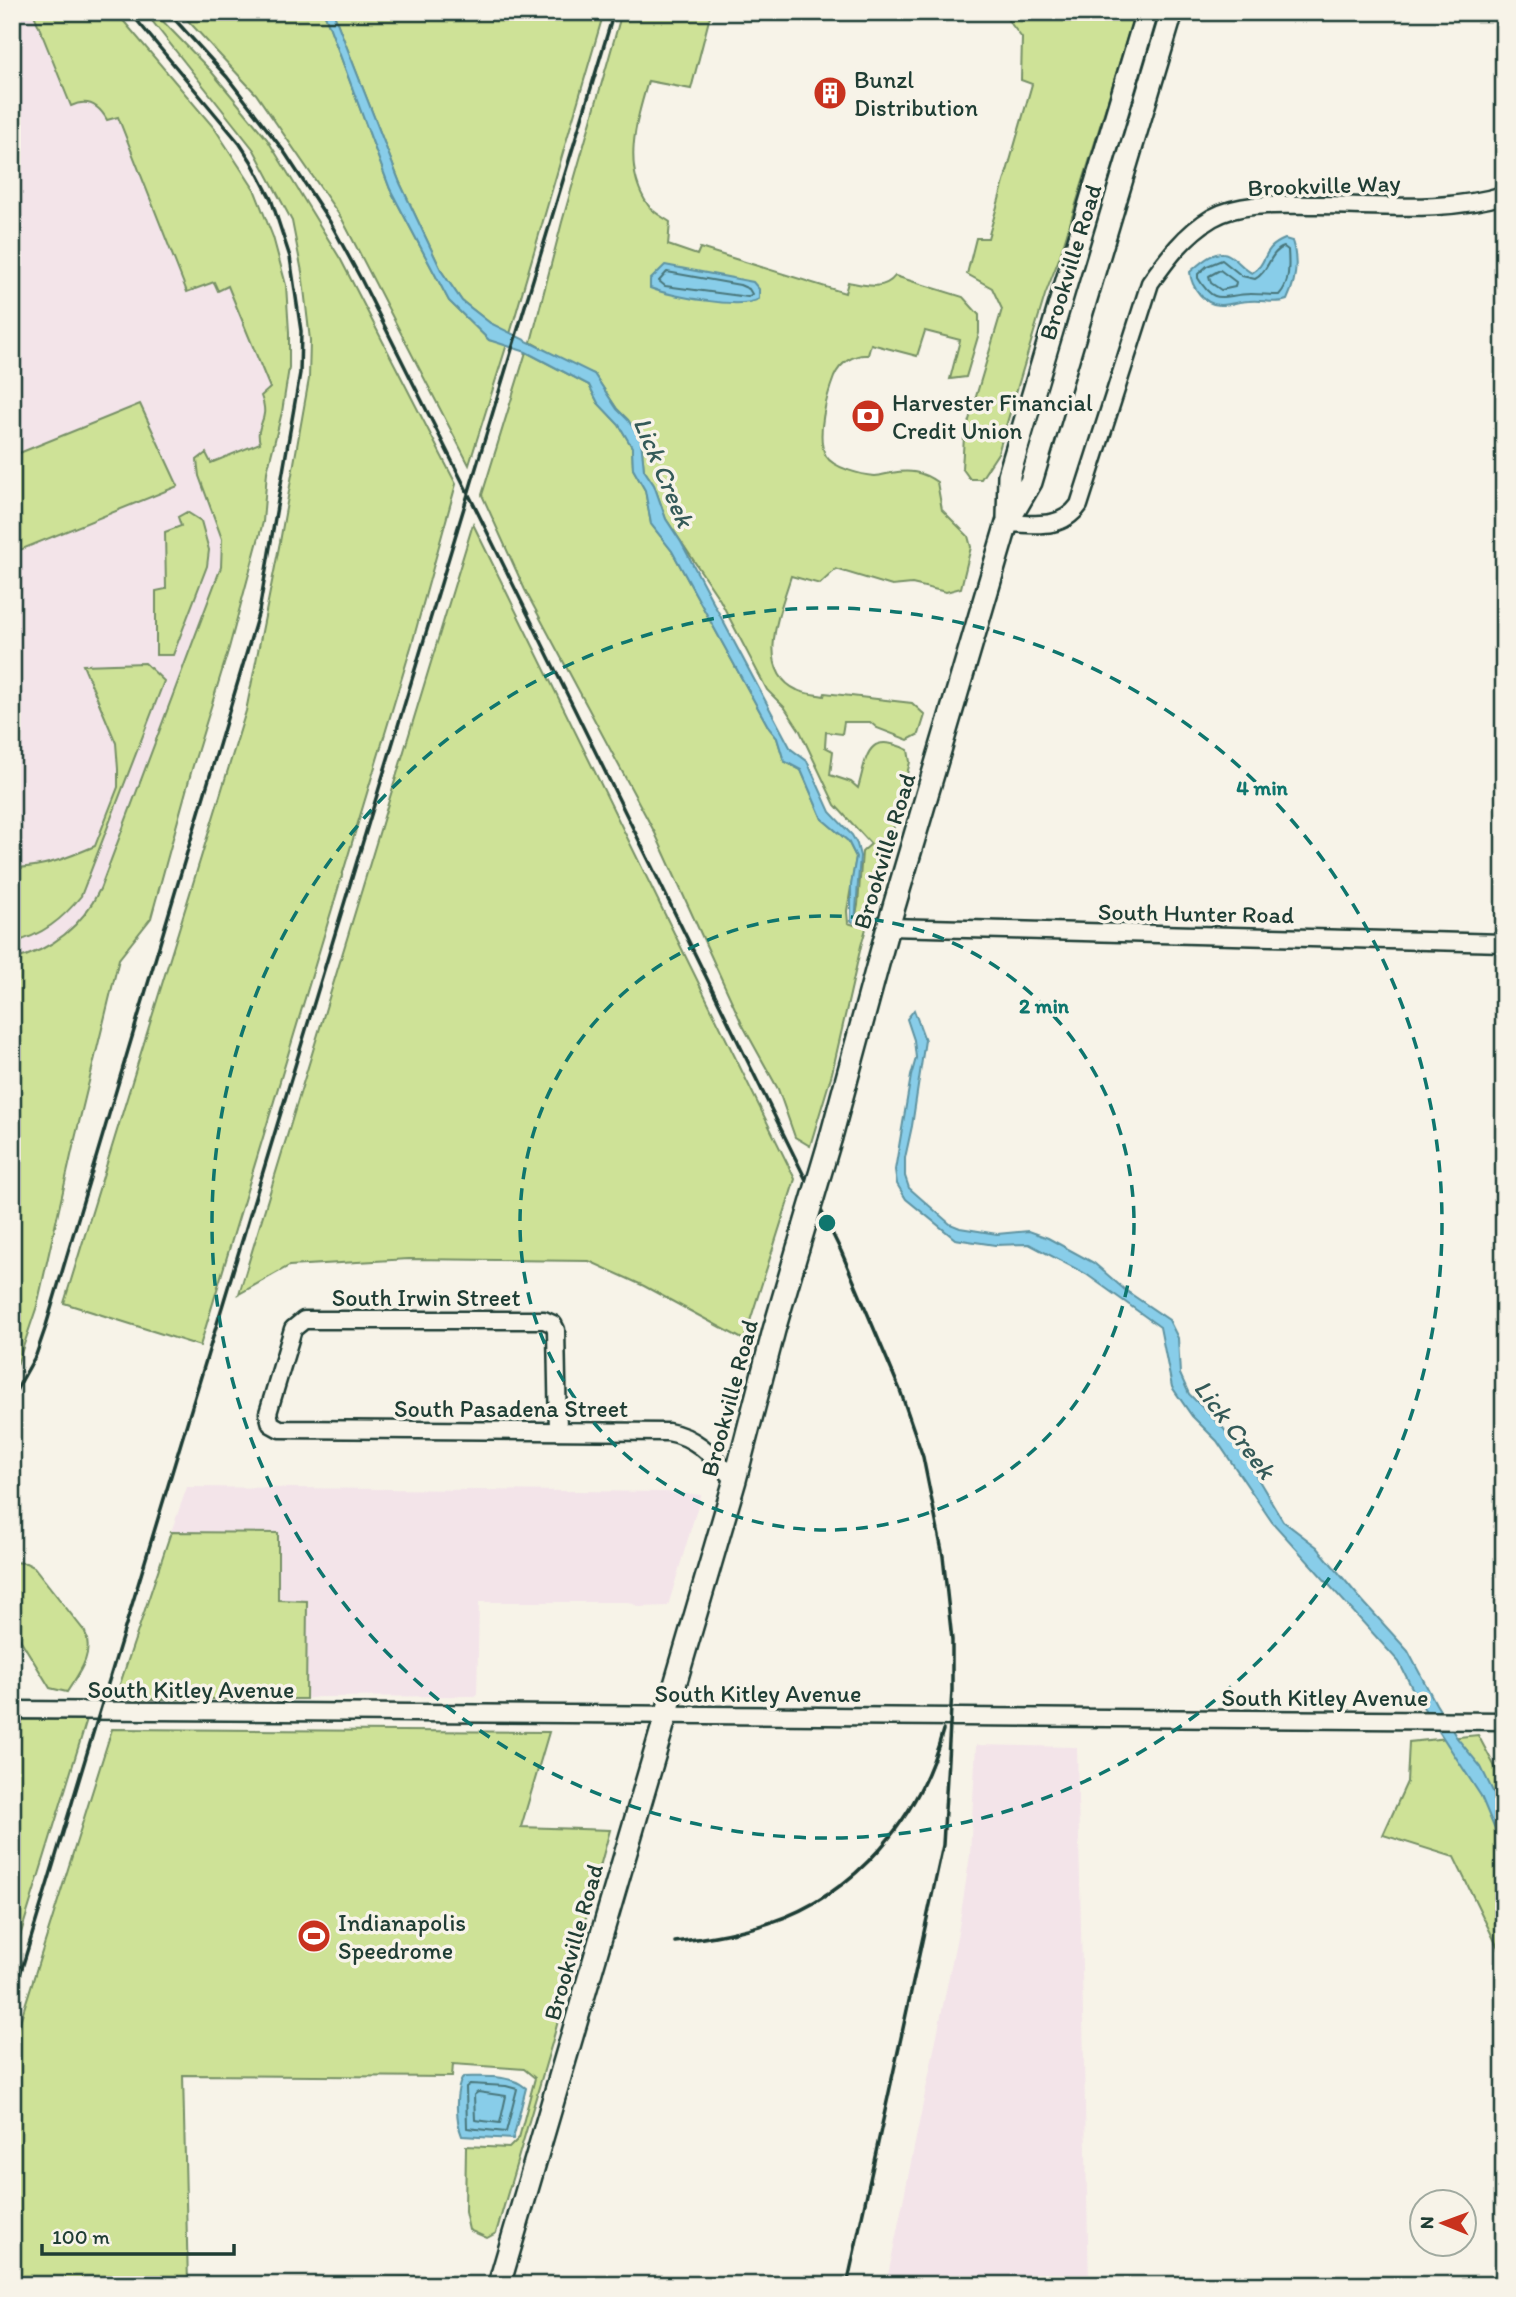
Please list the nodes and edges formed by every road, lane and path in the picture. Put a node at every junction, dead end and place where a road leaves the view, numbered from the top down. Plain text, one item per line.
1 (1147, 12) edge
2 (1172, 12) edge
3 (1504, 195) edge
4 (1007, 523) junction
5 (888, 928) junction
6 (1504, 943) edge
7 (271, 1424) joint
8 (558, 1431) junction
9 (735, 1480) junction
10 (12, 1710) edge
11 (666, 1715) junction
12 (1504, 1721) edge
13 (499, 2285) edge

1 - 4 main road, Brookville Road
2 - 4 main road, Brookville Road
3 - 4 street, Brookville Way
4 - 5 main road, Brookville Road
5 - 6 street, South Hunter Road
5 - 9 main road, Brookville Road, bridge
7 - 8 street, South Pasadena Street
7 - 8 street, South Irwin Street
8 - 9 street, South Pasadena Street
9 - 11 main road, Brookville Road
10 - 11 street, South Kitley Avenue
11 - 12 street, South Kitley Avenue
11 - 13 main road, Brookville Road

